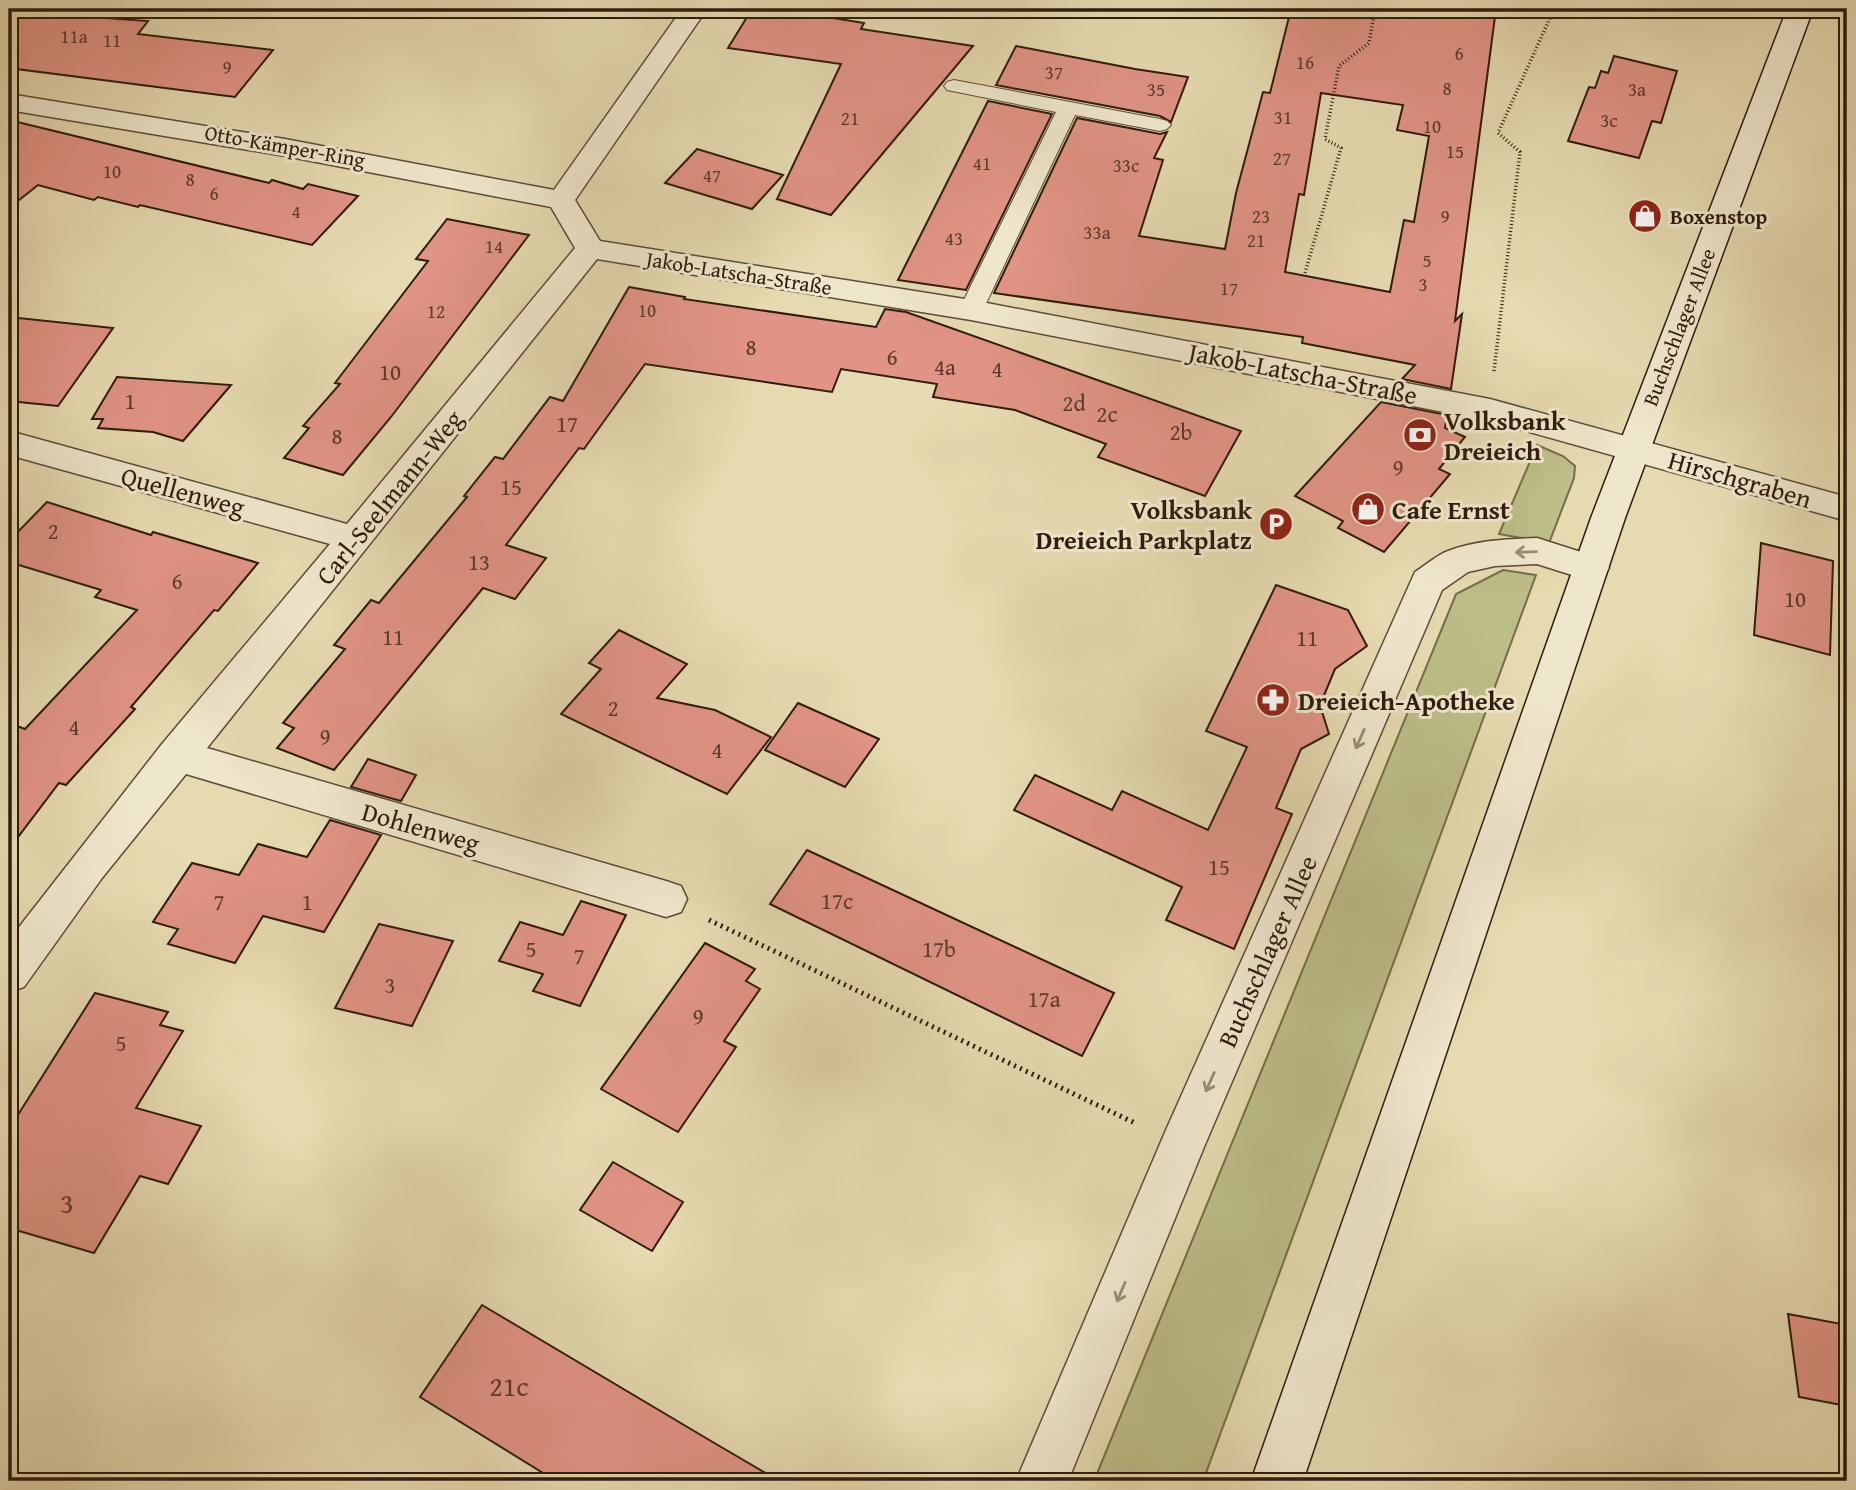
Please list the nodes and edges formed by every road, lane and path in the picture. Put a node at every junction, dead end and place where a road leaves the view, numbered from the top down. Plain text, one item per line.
1 (694, 9) edge
2 (1375, 9) edge
3 (1553, 9) edge
4 (1800, 9) edge
5 (954, 86) dead end
6 (9, 102) edge
7 (1068, 108) junction
8 (1160, 125) dead end
9 (561, 200) junction
10 (590, 249) junction
11 (1305, 273) dead end
12 (971, 310) junction
13 (1490, 410) junction
14 (9, 443) edge
15 (1632, 449) junction
16 (1847, 509) edge
17 (356, 538) junction
18 (1591, 568) junction
19 (176, 755) junction
20 (666, 900) joint
21 (9, 973) edge
22 (1182, 1146) junction
23 (1042, 1481) edge
24 (1277, 1481) edge

1 - 9 street
2 - 11 path
3 - 13 path
4 - 15 street, Buchschlager Allee
5 - 7 lane
6 - 9 street, Otto-Kämper-Ring
7 - 8 lane
7 - 12 lane
9 - 10 street
10 - 12 street, Jakob-Latscha-Straße
10 - 17 street, Carl-Seelmann-Weg
12 - 13 street, Jakob-Latscha-Straße
13 - 15 street, Jakob-Latscha-Straße
14 - 17 street, Quellenweg
15 - 16 street, Hirschgraben
15 - 18 street, Buchschlager Allee
17 - 19 street, Carl-Seelmann-Weg
18 -> 22 street, Buchschlager Allee
18 - 24 street, Buchschlager Allee
19 - 20 street, Dohlenweg
19 - 21 street, Carl-Seelmann-Weg
20 - 22 path
22 -> 23 street, Buchschlager Allee

